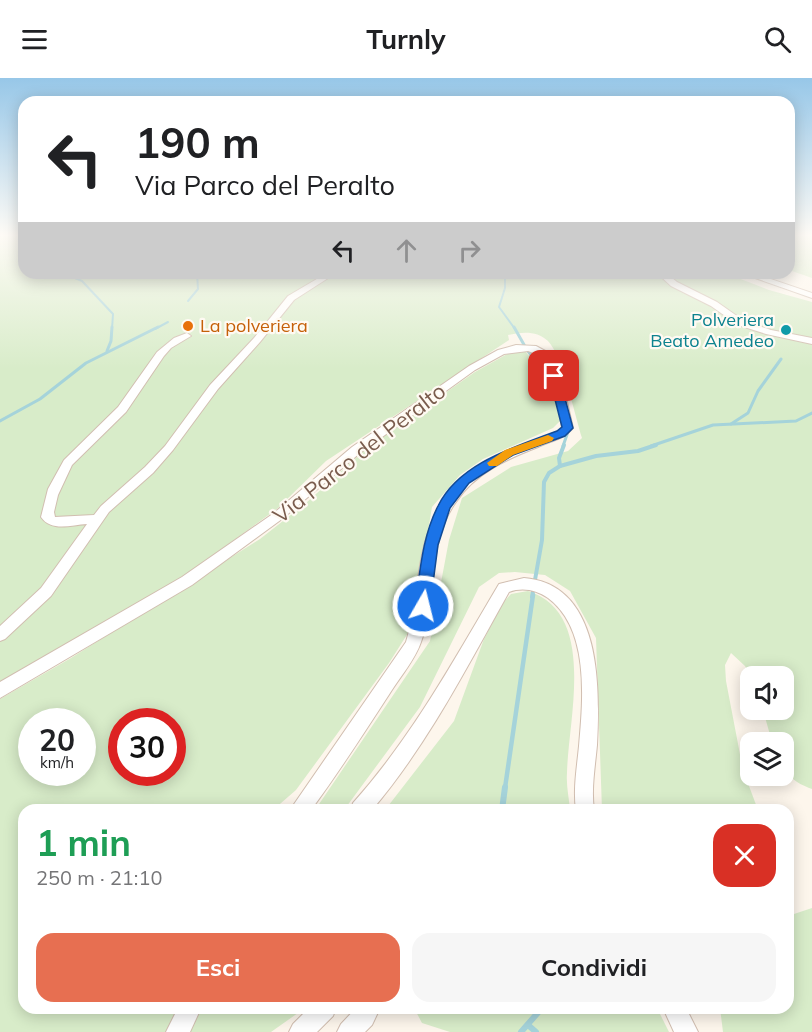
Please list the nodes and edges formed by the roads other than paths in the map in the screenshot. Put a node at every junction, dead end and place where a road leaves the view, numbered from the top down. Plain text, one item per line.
1 (321, 280) edge
2 (669, 280) edge
3 (764, 280) edge
4 (812, 296) edge
5 (286, 305) junction
6 (272, 306) dead end
7 (188, 336) dead end
8 (812, 341) edge
9 (96, 519) junction
10 (0, 635) edge
11 (0, 691) edge
12 (303, 804) edge
13 (365, 804) edge
14 (585, 804) edge
15 (187, 1014) edge
16 (319, 1014) edge
17 (366, 1014) edge
18 (677, 1014) edge
19 (178, 1032) edge
20 (301, 1032) edge
21 (349, 1032) edge
22 (686, 1032) edge

1 - 5 street
2 - 8 street
3 - 4 street
5 - 6 street
5 - 9 street
7 - 9 street
9 - 10 street
11 - 12 street, Via Parco del Peralto
13 - 14 street
15 - 19 street
16 - 20 street
17 - 21 street
18 - 22 street

